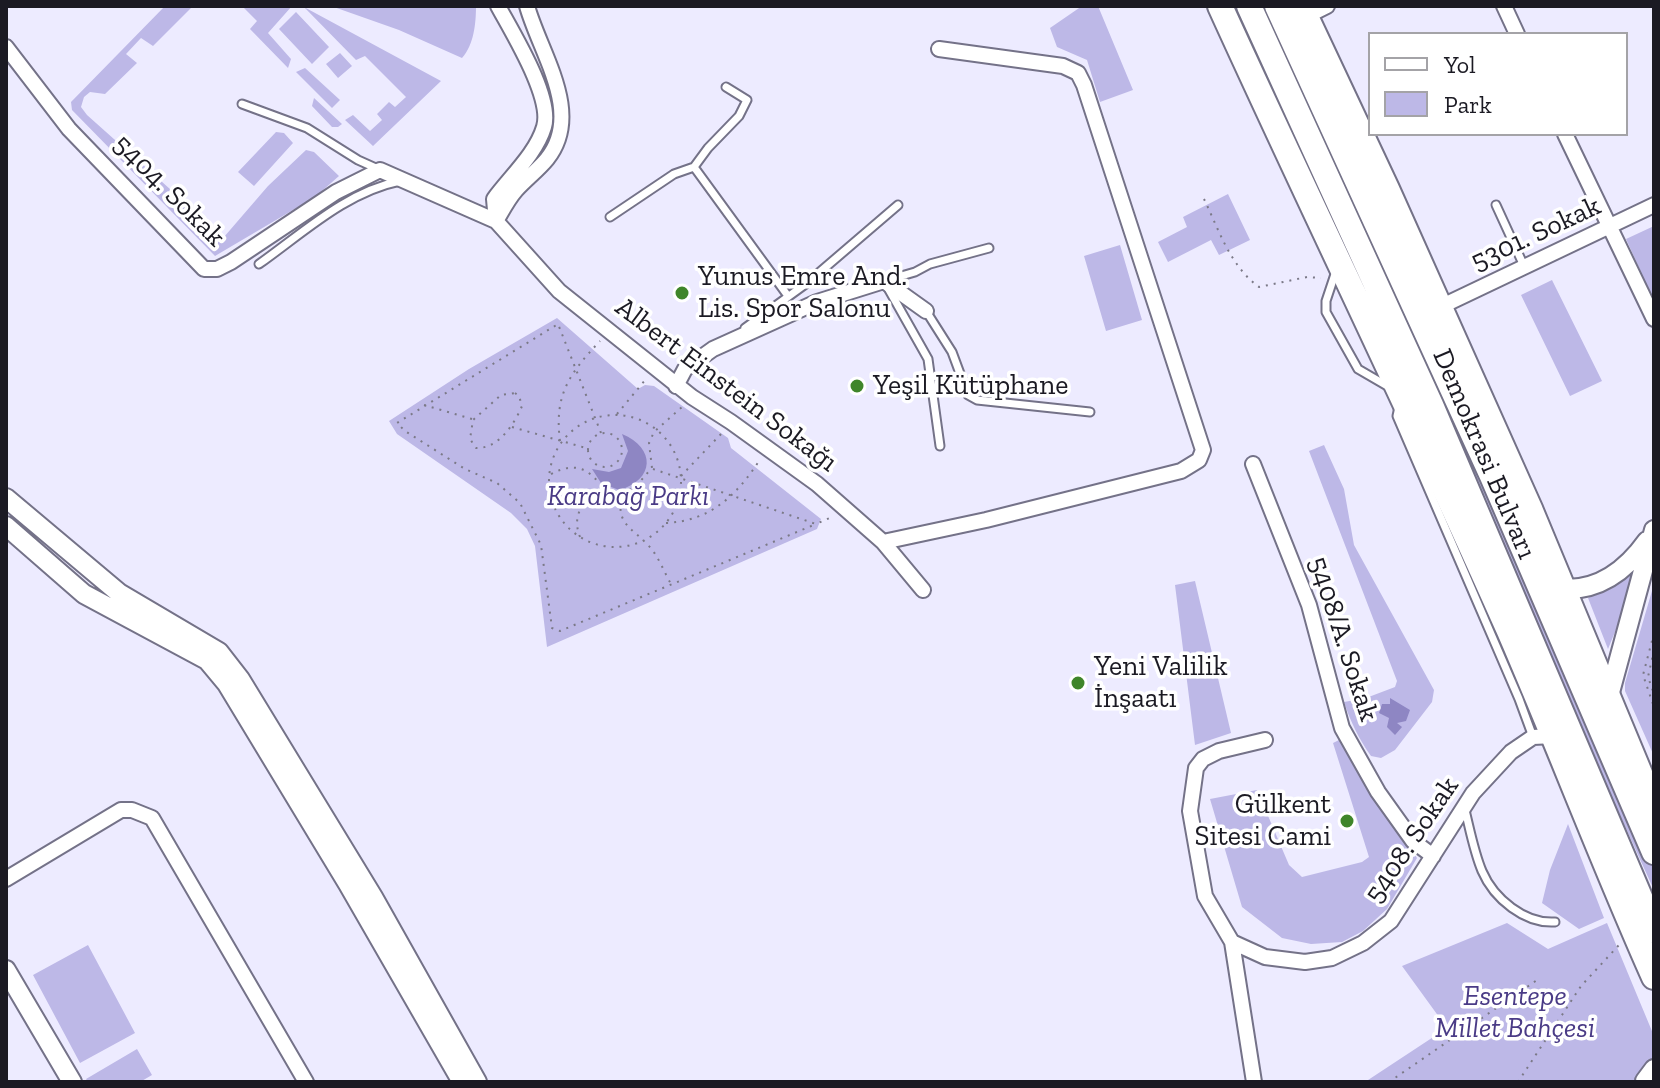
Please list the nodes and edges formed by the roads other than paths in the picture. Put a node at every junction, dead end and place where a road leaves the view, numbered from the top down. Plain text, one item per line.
1 (498, 6) edge
2 (527, 6) edge
3 (1220, 6) edge
4 (1249, 6) edge
5 (1277, 6) edge
6 (1504, 6) edge
7 (1315, 8) edge
8 (1516, 32) edge
9 (6, 47) edge
10 (939, 49) dead end
11 (726, 87) dead end
12 (242, 104) dead end
13 (1368, 135) edge
14 (1369, 136) edge
15 (1566, 136) edge
16 (694, 167) junction
17 (380, 170) junction
18 (402, 180) junction
19 (898, 205) dead end
20 (1496, 205) dead end
21 (1654, 205) edge
22 (610, 217) dead end
23 (496, 221) junction
24 (1612, 227) junction
25 (989, 248) dead end
26 (259, 264) dead end
27 (1525, 268) junction
28 (1336, 270) junction
29 (884, 281) junction
30 (788, 296) junction
31 (1440, 307) junction
32 (926, 311) joint
33 (1654, 319) edge
34 (713, 349) junction
35 (676, 386) junction
36 (1402, 395) junction
37 (1090, 412) dead end
38 (940, 446) dead end
39 (1253, 464) dead end
40 (6, 498) edge
41 (6, 526) edge
42 (1653, 533) edge
43 (883, 542) junction
44 (1565, 589) junction
45 (923, 590) dead end
46 (1609, 696) junction
47 (1543, 736) junction
48 (1265, 740) dead end
49 (1654, 807) edge
50 (1464, 808) junction
51 (1654, 852) edge
52 (1433, 856) junction
53 (6, 879) edge
54 (1555, 922) dead end
55 (1654, 930) edge
56 (1232, 942) junction
57 (6, 970) edge
58 (1654, 977) edge
59 (72, 1082) edge
60 (306, 1082) edge
61 (462, 1082) edge
62 (477, 1082) edge
63 (1254, 1082) edge

1 - 23 street
2 - 23 street
3 - 28 highway
4 - 55 highway, Demokrasi Bulvarı
5 - 51 highway, Demokrasi Bulvarı
6 - 8 street
7 - 13 highway
9 - 17 street, 5404. Sokak
10 - 43 street
11 - 16 lane
12 - 17 lane
14 - 31 highway
15 - 24 street
16 - 22 lane
16 - 30 lane
17 - 18 street
18 - 23 street
18 - 26 lane
19 - 30 lane
20 - 27 lane
21 - 24 street, 5301. Sokak
23 - 35 street, Albert Einstein Sokağı
24 - 27 street, 5301. Sokak
24 - 33 street
25 - 29 lane
27 - 31 street, 5301. Sokak
28 - 36 highway
28 - 36 lane
29 - 32 street
29 - 34 street
29 - 38 lane
30 - 34 lane
31 - 44 highway
32 - 37 lane
34 - 35 street
35 - 43 street, Albert Einstein Sokağı
36 - 47 highway
39 - 52 street, 5408/A. Sokak
40 - 62 street
41 - 61 street
42 - 44 street
42 - 46 street
43 - 45 street, Albert Einstein Sokağı
44 - 46 highway
46 - 49 highway
47 - 50 street, 5408. Sokak
47 - 58 highway
48 - 56 street
50 - 52 street, 5408. Sokak
50 - 54 lane
52 - 56 street, 5408. Sokak
53 - 60 street
56 - 63 street
57 - 59 street

